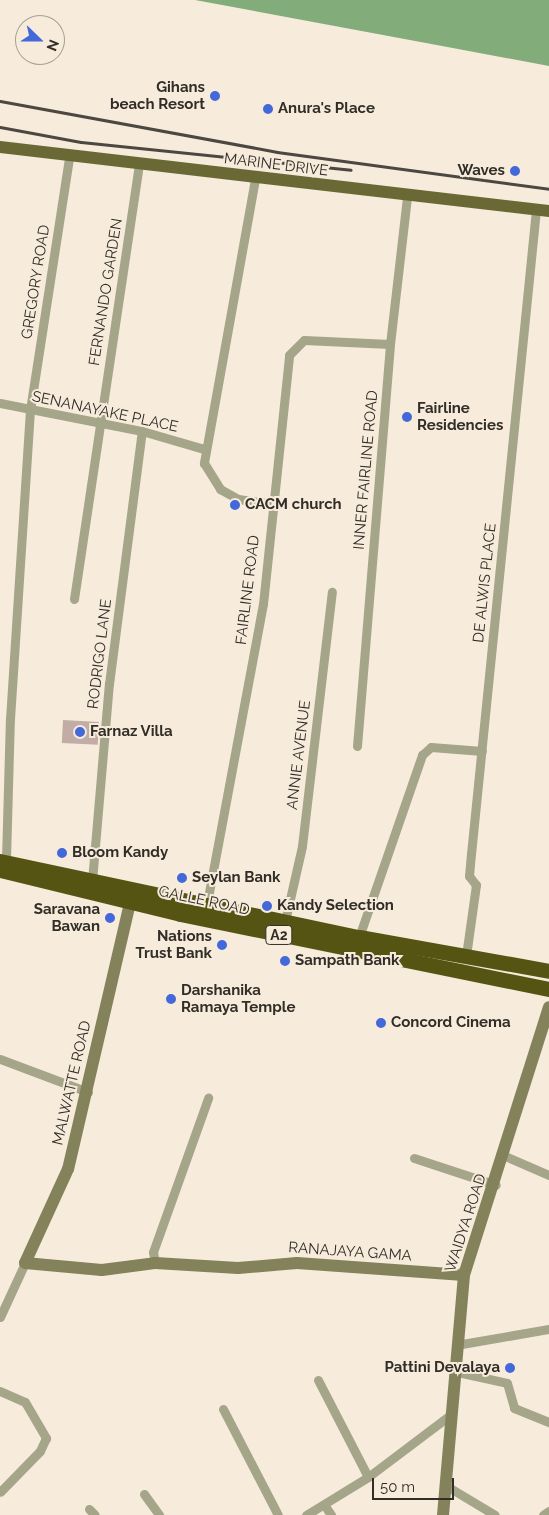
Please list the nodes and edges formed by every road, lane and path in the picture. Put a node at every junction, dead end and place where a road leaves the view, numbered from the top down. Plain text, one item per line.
1 (0, 147) edge
2 (69, 157) junction
3 (139, 166) junction
4 (255, 179) junction
5 (407, 197) junction
6 (542, 211) edge
7 (390, 344) junction
8 (0, 404) edge
9 (30, 410) junction
10 (101, 422) junction
11 (142, 431) junction
12 (204, 449) junction
13 (272, 504) junction
14 (332, 592) dead end
15 (74, 599) dead end
16 (0, 717) edge
17 (10, 719) junction
18 (357, 746) dead end
19 (482, 751) junction
20 (5, 865) edge
21 (92, 881) junction
22 (130, 903) junction
23 (207, 903) junction
24 (285, 921) junction
25 (359, 937) junction
26 (466, 956) junction
27 (549, 971) edge
28 (549, 989) edge
29 (549, 1008) edge
30 (0, 1059) edge
31 (88, 1092) junction
32 (208, 1098) dead end
33 (505, 1156) junction
34 (414, 1158) dead end
35 (549, 1174) edge
36 (496, 1185) junction
37 (25, 1263) junction
38 (155, 1264) junction
39 (464, 1275) junction
40 (0, 1317) edge
41 (549, 1329) edge
42 (456, 1345) junction
43 (452, 1371) junction
44 (318, 1380) dead end
45 (0, 1391) edge
46 (223, 1409) dead end
47 (449, 1416) junction
48 (549, 1422) edge
49 (368, 1477) junction
50 (445, 1485) junction
51 (0, 1492) edge
52 (144, 1494) dead end
53 (324, 1506) junction
54 (549, 1511) edge
55 (159, 1515) edge
56 (278, 1515) edge
57 (306, 1515) edge
58 (331, 1515) edge
59 (443, 1515) edge
60 (495, 1515) edge
61 (543, 1515) edge

1 - 2 main road, MARINE DRIVE
2 - 3 main road, MARINE DRIVE
2 - 9 street, GREGORY ROAD
3 - 4 main road, MARINE DRIVE
3 - 10 street, FERNANDO GARDEN
4 - 5 main road, MARINE DRIVE
4 - 12 street
5 - 6 main road, MARINE DRIVE
5 - 7 street, INNER FAIRLINE ROAD
6 - 19 street, DE ALWIS PLACE
7 - 13 street, FAIRLINE ROAD
7 - 18 street, INNER FAIRLINE ROAD
8 - 9 street, SENANAYAKE PLACE
9 - 10 street, SENANAYAKE PLACE
9 - 17 street, GREGORY ROAD
10 - 11 street, SENANAYAKE PLACE
10 - 15 street, FERNANDO GARDEN
11 - 12 street, SENANAYAKE PLACE
11 - 21 street, RODRIGO LANE
12 - 13 street
13 - 23 street, FAIRLINE ROAD
14 - 24 street, ANNIE AVENUE
16 - 17 street
17 - 20 street, GREGORY ROAD
19 - 25 street
19 - 26 street, DE ALWIS PLACE
20 - 21 highway, GALLE ROAD / A2
20 - 22 highway, GALLE ROAD / A2
21 - 23 highway, GALLE ROAD / A2
22 - 28 highway, GALLE ROAD / A2
22 - 31 street, MALWATTE ROAD
23 - 24 highway, GALLE ROAD / A2
24 - 25 highway, GALLE ROAD / A2
25 - 26 highway, GALLE ROAD / A2
26 - 27 highway, GALLE ROAD / A2
29 - 33 street, WAIDYA ROAD
30 - 31 street
31 - 37 street, MALWATTE ROAD
32 - 38 street
33 - 35 street
33 - 36 street, WAIDYA ROAD
34 - 36 street
36 - 39 street, WAIDYA ROAD
37 - 38 street, RANAJAYA GAMA
37 - 40 street
38 - 39 street, RANAJAYA GAMA
39 - 42 street, WAIDYA ROAD
41 - 42 street
42 - 43 street, WAIDYA ROAD
43 - 47 street, WAIDYA ROAD
43 - 48 street
44 - 49 street
45 - 51 street
46 - 56 street
47 - 49 street
47 - 50 street, WAIDYA ROAD
49 - 53 street
50 - 59 street, WAIDYA ROAD
50 - 60 street
52 - 55 street
53 - 57 street
53 - 58 street
54 - 61 street

